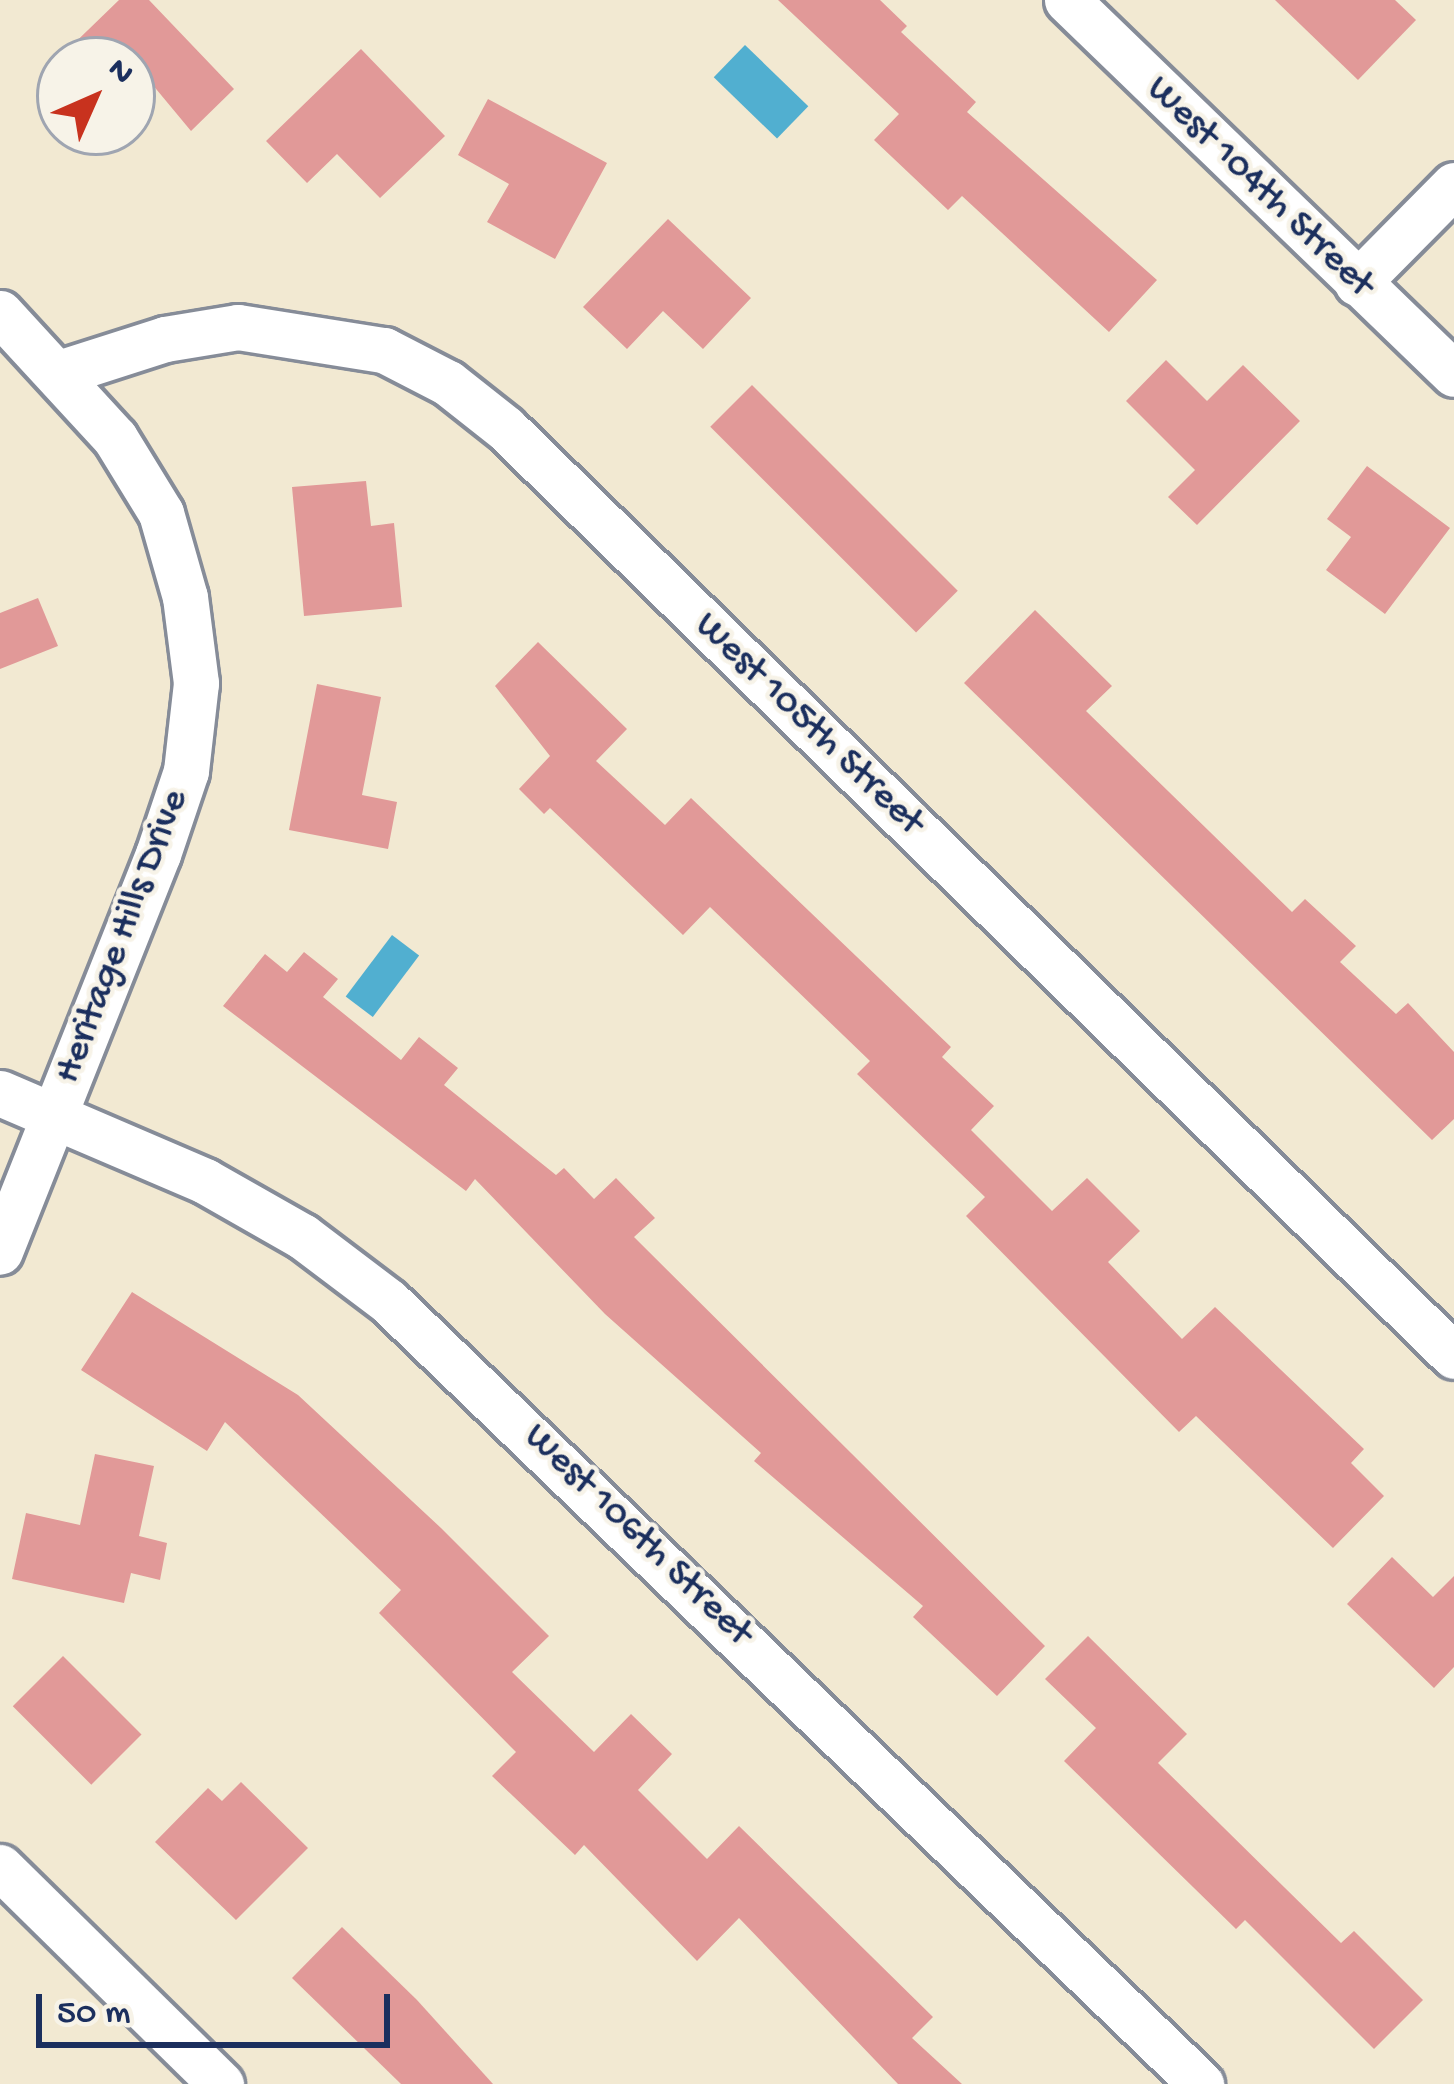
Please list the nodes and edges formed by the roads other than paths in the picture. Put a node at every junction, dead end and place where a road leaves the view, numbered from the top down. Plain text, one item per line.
1 (1067, 0) edge
2 (1454, 185) edge
3 (1357, 283) junction
4 (0, 313) edge
5 (59, 373) junction
6 (1454, 374) edge
7 (0, 1093) edge
8 (54, 1117) junction
9 (0, 1252) edge
10 (1454, 1356) edge
11 (0, 1867) edge
12 (220, 2084) edge
13 (1201, 2084) edge

1 - 3 street, West 104th Street
2 - 3 street
3 - 6 street, West 104th Street
4 - 5 street, Heritage Hills Drive
5 - 8 street, Heritage Hills Drive
5 - 10 street, West 105th Street
7 - 8 street, West 106th Street
8 - 9 street, Heritage Hills Drive
8 - 13 street, West 106th Street
11 - 12 street

